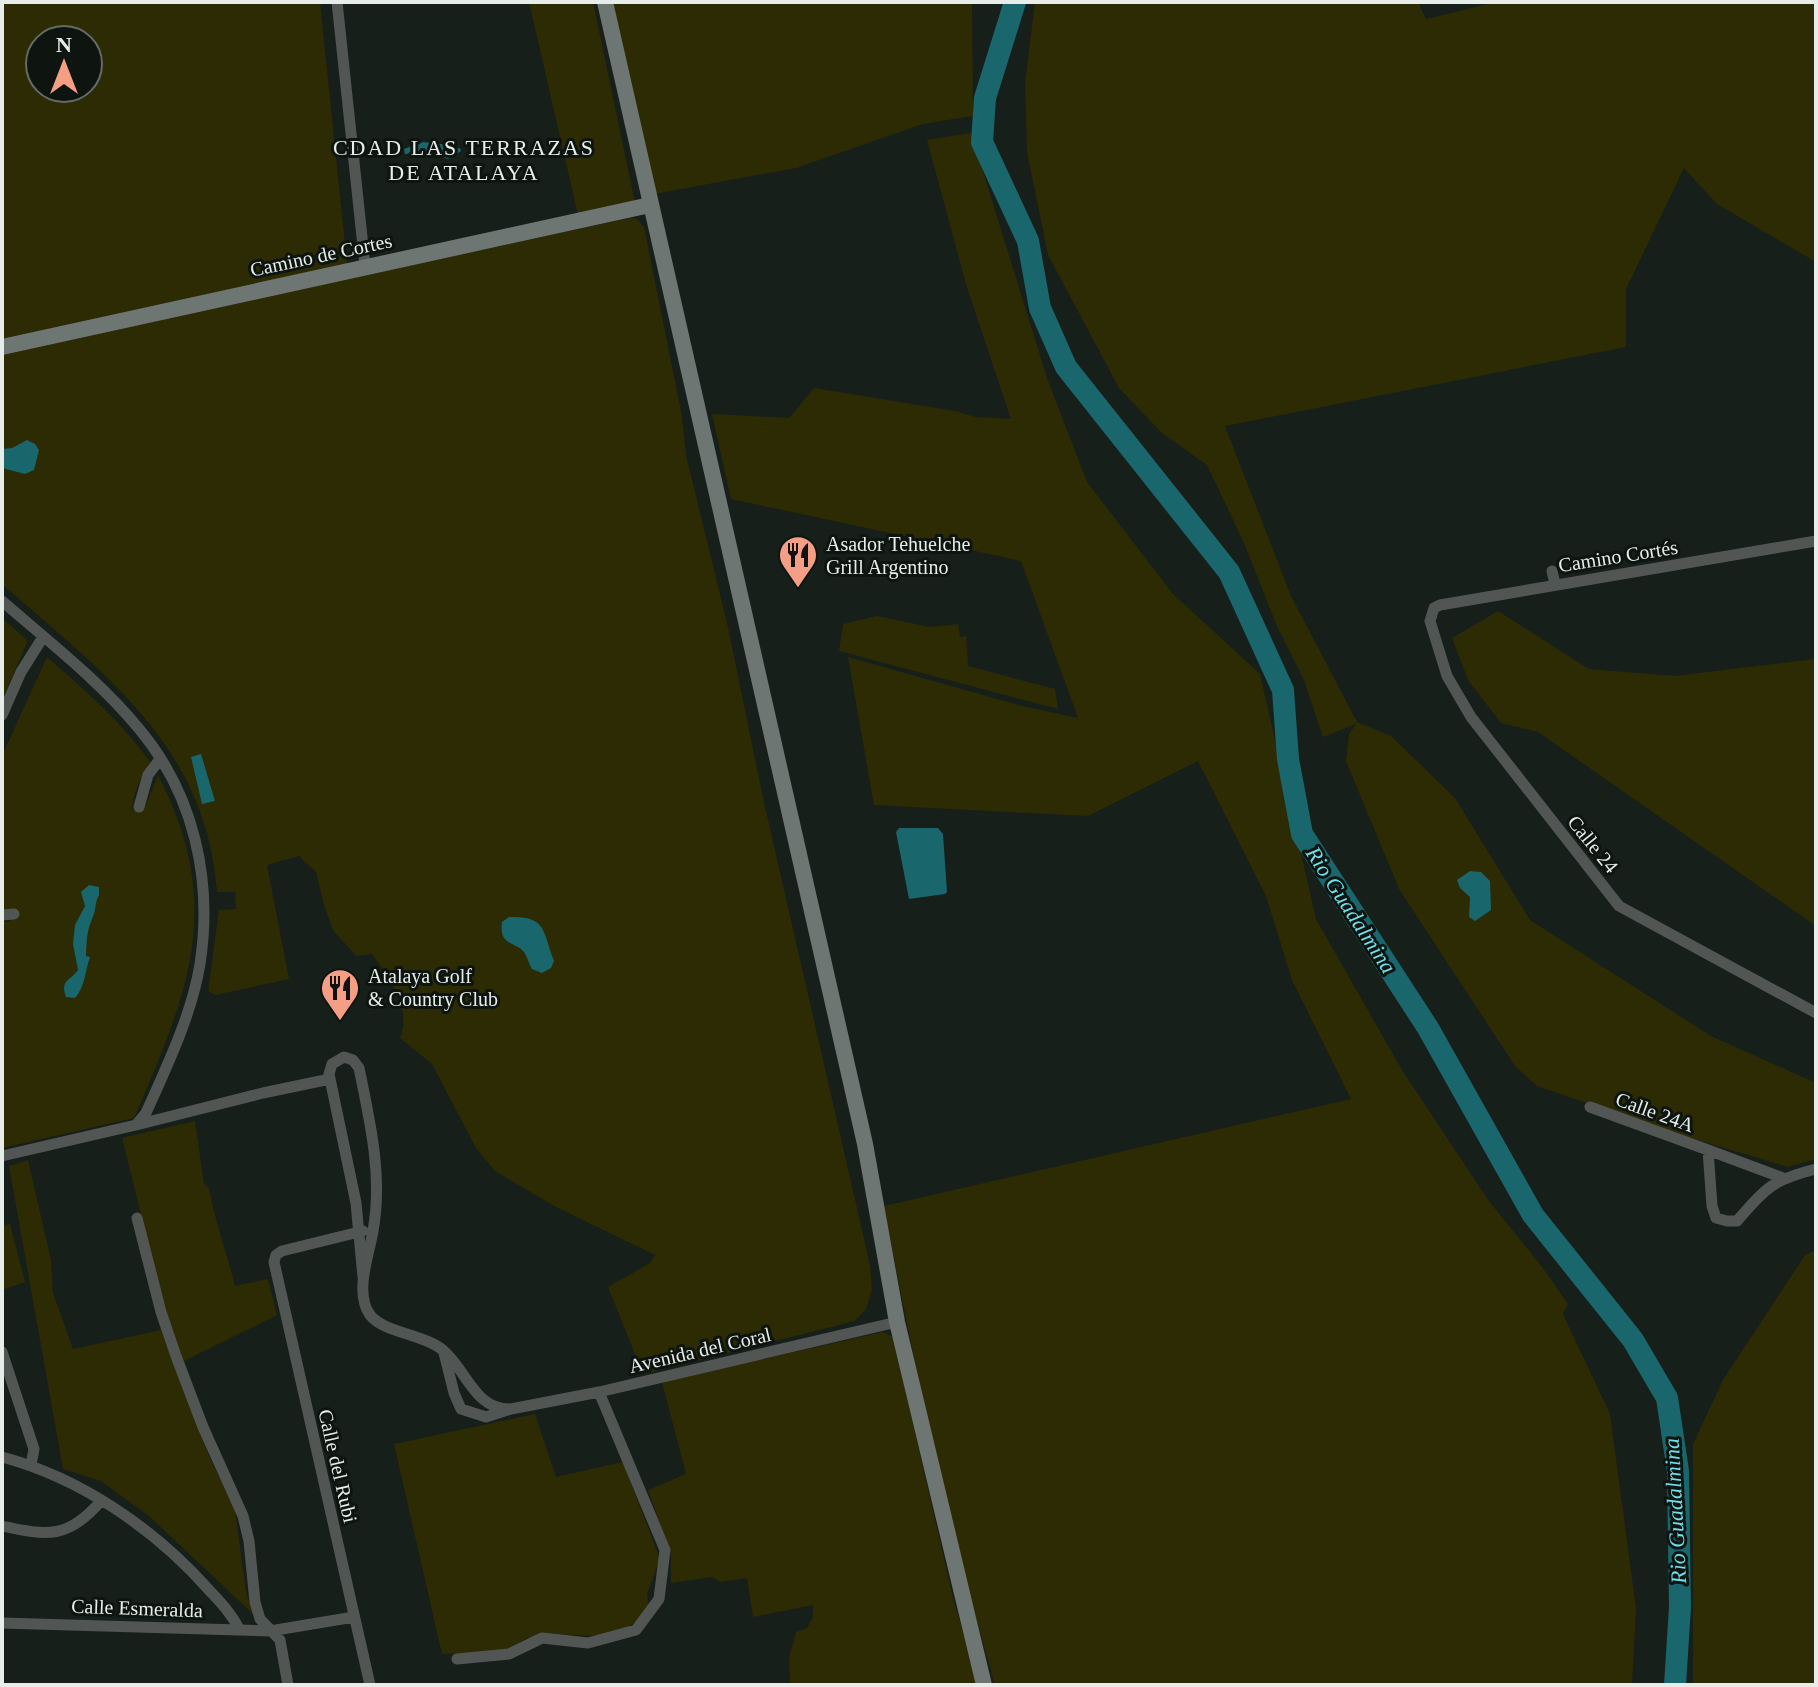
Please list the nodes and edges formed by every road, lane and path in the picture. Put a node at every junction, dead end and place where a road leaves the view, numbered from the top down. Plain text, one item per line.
1 (337, 2) edge
2 (605, 2) edge
3 (650, 205) junction
4 (365, 265) junction
5 (2, 347) edge
6 (1816, 541) edge
7 (1552, 571) dead end
8 (1555, 584) junction
9 (2, 601) edge
10 (1430, 614) joint
11 (43, 637) junction
12 (2, 715) edge
13 (160, 759) junction
14 (139, 807) dead end
15 (1816, 1013) edge
16 (330, 1079) junction
17 (1590, 1107) dead end
18 (136, 1125) junction
19 (1708, 1150) junction
20 (2, 1156) edge
21 (1816, 1169) edge
22 (1783, 1178) junction
23 (137, 1218) dead end
24 (374, 1229) junction
25 (359, 1232) junction
26 (363, 1277) junction
27 (897, 1322) junction
28 (443, 1350) junction
29 (2, 1352) edge
30 (599, 1392) junction
31 (511, 1409) junction
32 (2, 1457) edge
33 (31, 1465) junction
34 (101, 1501) junction
35 (2, 1526) edge
36 (354, 1617) junction
37 (2, 1623) edge
38 (239, 1629) junction
39 (270, 1631) junction
40 (457, 1659) dead end
41 (288, 1685) edge
42 (370, 1685) edge
43 (984, 1685) edge

1 - 4 street
2 - 3 main road
3 - 4 main road, Camino de Cortes
3 - 27 main road
4 - 5 main road, Camino de Cortes
6 - 8 street, Camino Cortés
7 - 8 street
8 - 10 street, Camino Cortés
9 - 11 street
10 - 15 street, Calle 24
11 - 12 street
11 - 13 street
13 - 14 street
13 - 18 street
16 - 18 street
16 - 24 street
16 - 25 street
17 - 19 street, Calle 24A
18 - 20 street
19 - 22 street, Calle 24A
19 - 22 street, Calle 24A
21 - 22 street, Calle 24A
23 - 39 street
24 - 25 street
24 - 26 street
25 - 26 street
25 - 36 street, Calle del Rubi
26 - 28 street
27 - 30 street, Avenida del Coral
27 - 43 main road
28 - 31 street
28 - 31 street, Avenida del Coral
29 - 33 street
30 - 31 street, Avenida del Coral
30 - 40 street
32 - 33 street
33 - 34 street
34 - 35 street
34 - 38 street
36 - 39 street, Calle Esmeralda
36 - 42 street, Calle del Rubi
37 - 38 street, Calle Esmeralda
38 - 39 street, Calle Esmeralda
39 - 41 street

